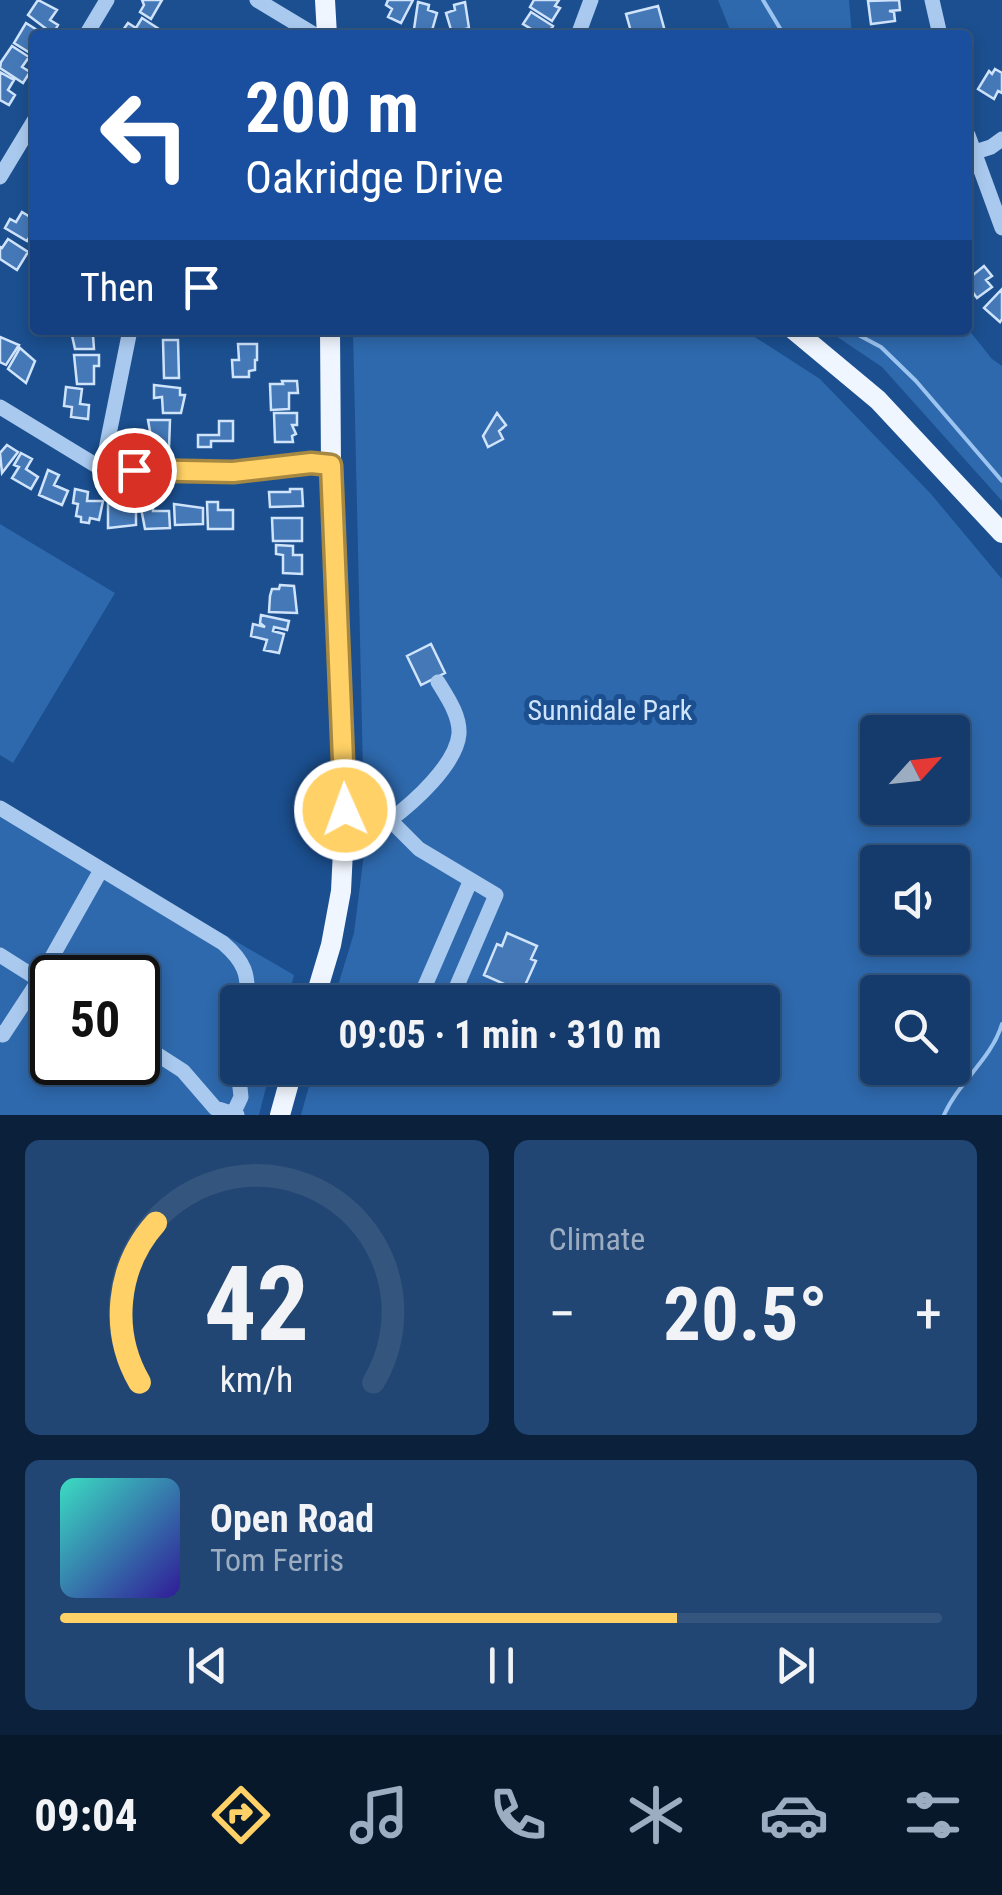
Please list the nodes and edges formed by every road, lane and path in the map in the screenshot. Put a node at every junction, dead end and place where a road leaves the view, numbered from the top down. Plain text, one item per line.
1 (108, 0) edge
2 (257, 0) edge
3 (325, 0) edge
4 (591, 0) edge
5 (932, 0) edge
6 (89, 30) edge
7 (307, 30) edge
8 (327, 30) edge
9 (580, 30) edge
10 (939, 30) edge
11 (30, 127) edge
12 (1002, 139) edge
13 (972, 152) joint
14 (0, 177) edge
15 (1002, 228) edge
16 (129, 335) edge
17 (330, 335) edge
18 (800, 335) edge
19 (0, 408) edge
20 (331, 465) junction
21 (102, 469) junction
22 (1002, 533) edge
23 (438, 682) dead end
24 (0, 808) edge
25 (345, 810) junction
26 (390, 820) junction
27 (101, 870) junction
28 (470, 882) junction
29 (0, 955) edge
30 (60, 955) edge
31 (30, 974) edge
32 (249, 985) edge
33 (319, 985) edge
34 (425, 985) edge
35 (457, 985) edge
36 (30, 1003) edge
37 (0, 1033) edge
38 (160, 1056) edge
39 (240, 1085) edge
40 (288, 1085) edge
41 (235, 1115) edge
42 (280, 1115) edge

1 - 6 street
2 - 7 street
3 - 8 main road
4 - 9 street
5 - 10 street
11 - 14 street
12 - 13 street
13 - 15 street
16 - 21 street
17 - 20 main road
18 - 22 main road
19 - 21 street
20 - 21 street
20 - 25 main road
23 - 26 street
24 - 27 street
25 - 26 street
25 - 33 main road
26 - 28 street
27 - 30 street
27 - 32 street
28 - 34 street
28 - 35 street
29 - 31 street
36 - 37 street
38 - 41 street
39 - 41 street
40 - 42 main road

